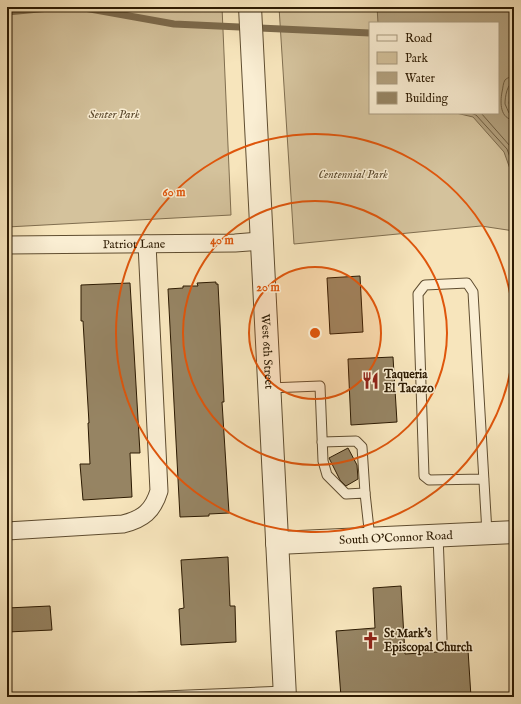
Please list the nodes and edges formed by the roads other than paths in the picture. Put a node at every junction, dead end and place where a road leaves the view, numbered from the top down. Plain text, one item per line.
1 (250, 7) edge
2 (261, 241) junction
3 (147, 244) junction
4 (7, 245) edge
5 (269, 388) junction
6 (322, 442) junction
7 (484, 479) junction
8 (365, 493) junction
9 (7, 531) edge
10 (514, 532) edge
11 (487, 533) junction
12 (438, 535) junction
13 (370, 538) junction
14 (277, 543) junction
15 (442, 639) dead end
16 (285, 694) edge
17 (139, 697) edge

1 - 2 street, West 6th Street
2 - 3 street, Patriot Lane
2 - 5 street, West 6th Street
3 - 4 street, Patriot Lane
3 - 9 street
5 - 6 lane
5 - 14 street, West 6th Street
6 - 8 lane
6 - 8 lane
7 - 7 lane
7 - 11 lane
8 - 13 lane
10 - 11 street, South O'Connor Road
11 - 12 street, South O'Connor Road
12 - 13 street, South O'Connor Road
12 - 15 lane
13 - 14 street, South O'Connor Road
14 - 16 street, West 6th Street
16 - 17 lane

